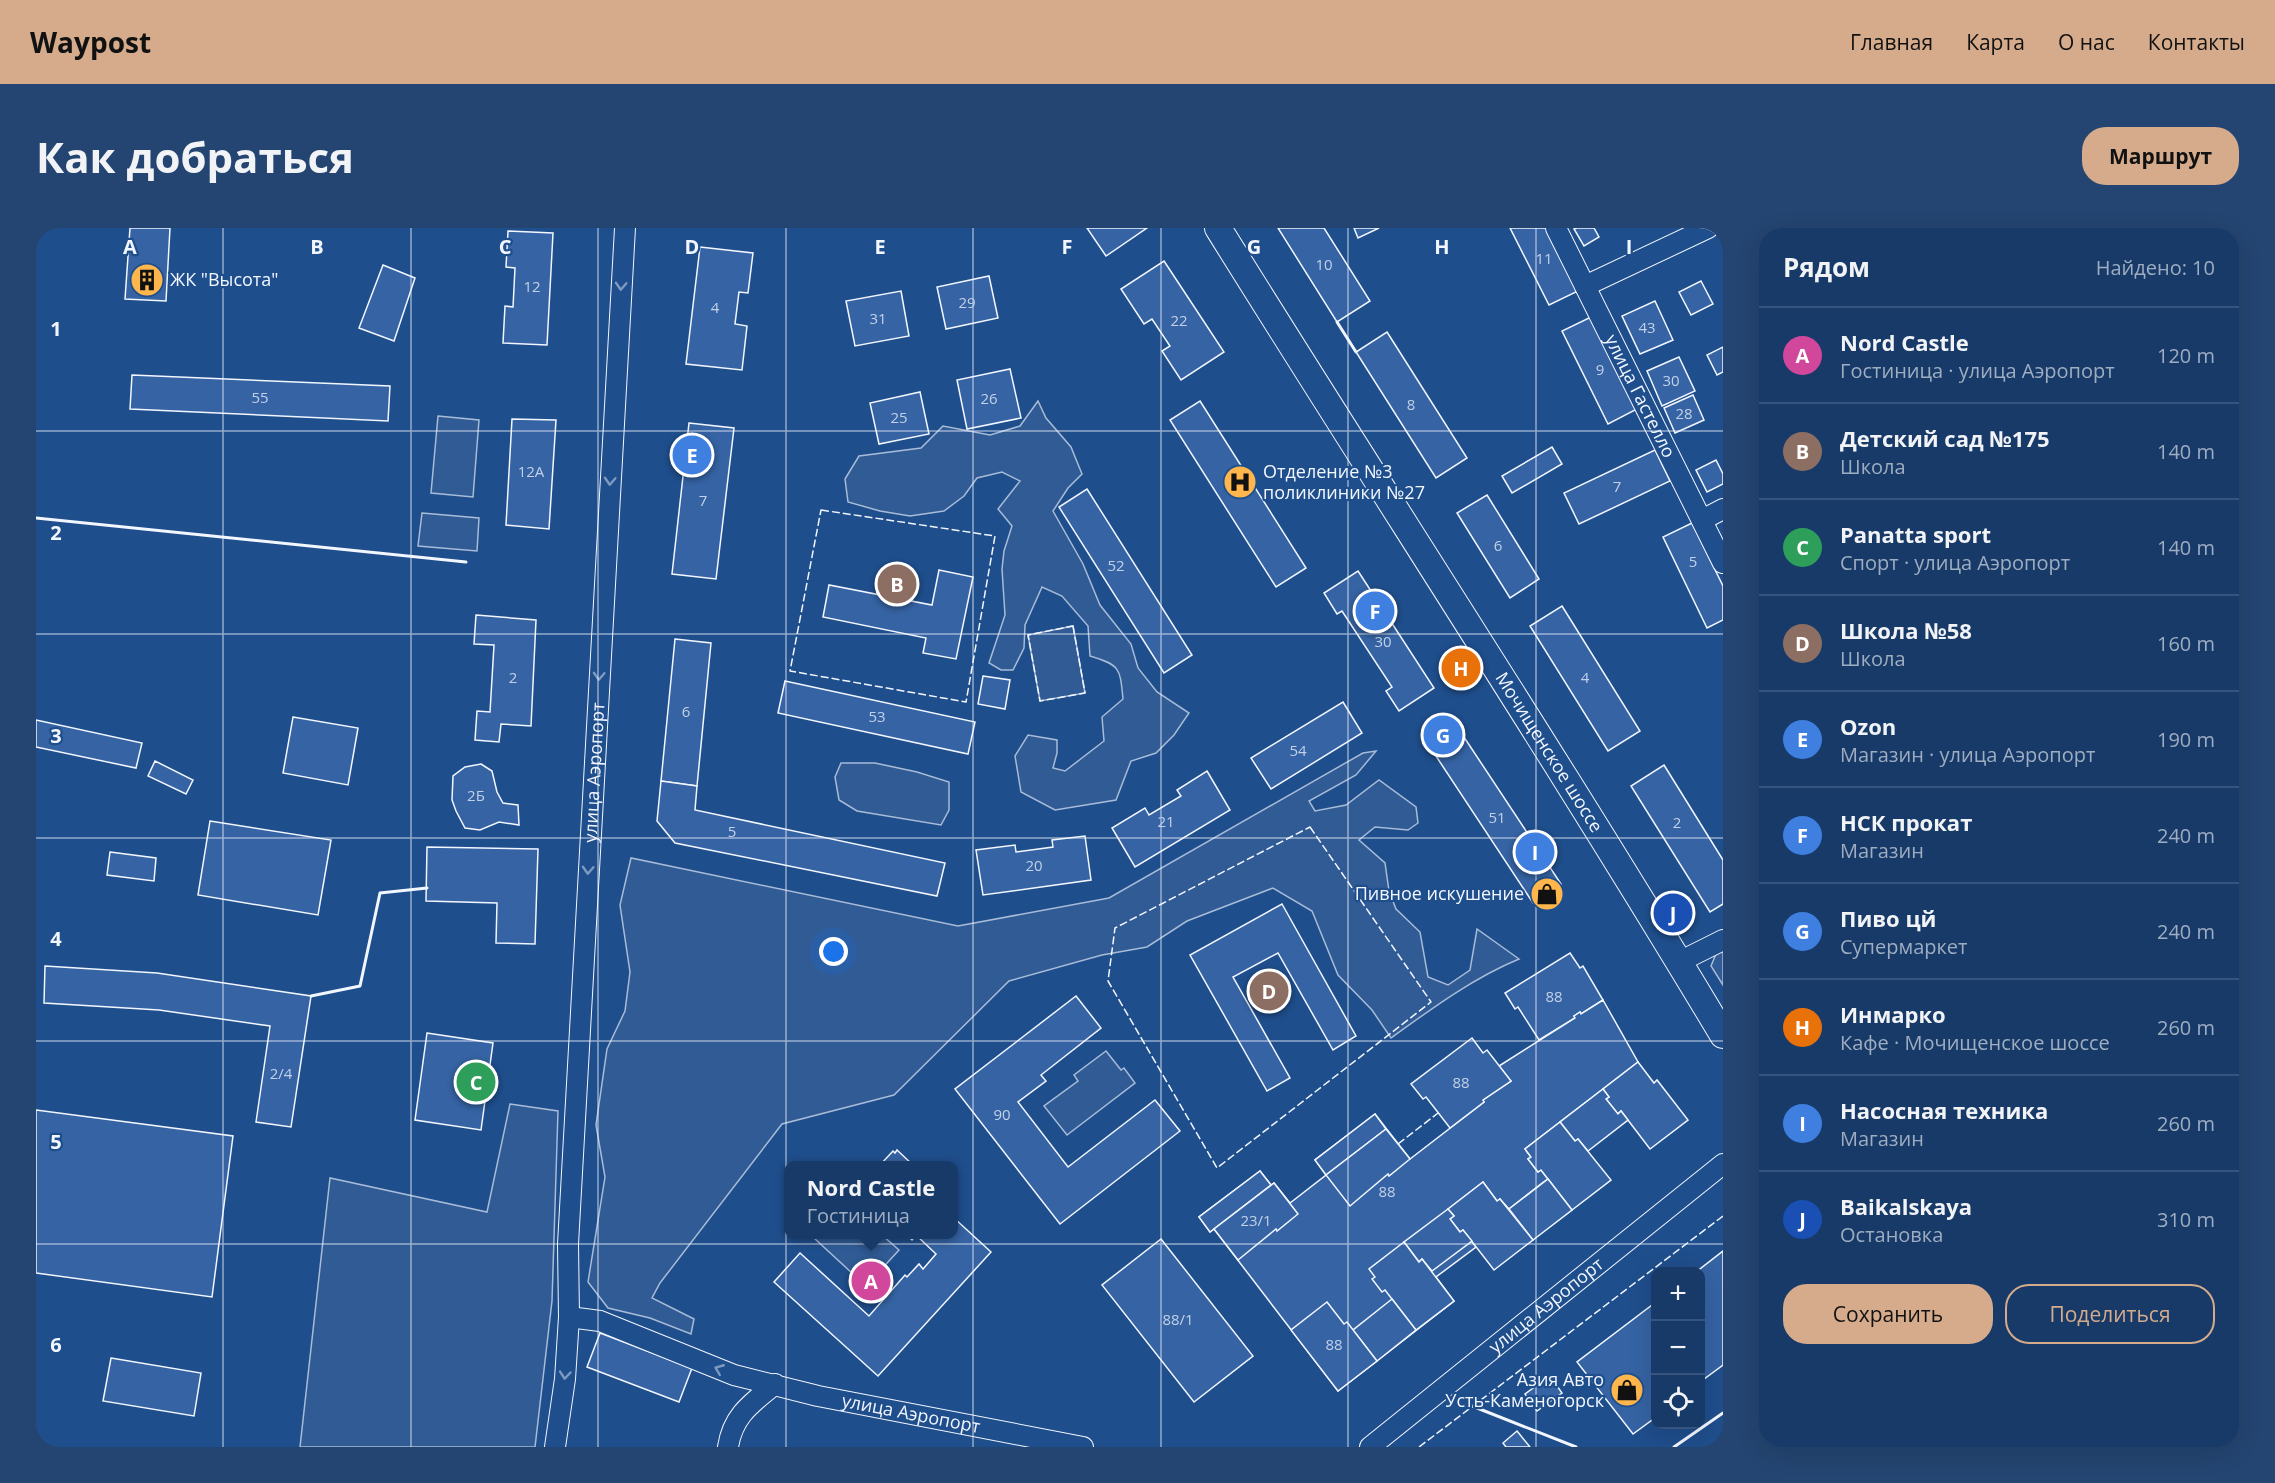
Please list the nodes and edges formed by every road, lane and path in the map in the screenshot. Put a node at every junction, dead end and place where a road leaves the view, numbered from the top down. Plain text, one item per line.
1 (625, 228) edge
2 (1218, 228) edge
3 (1556, 228) edge
4 (1708, 228) edge
5 (1585, 286) junction
6 (1723, 509) edge
7 (1702, 520) junction
8 (1723, 563) edge
9 (1723, 940) edge
10 (1679, 962) junction
11 (1723, 1035) edge
12 (1723, 1164) edge
13 (569, 1317) junction
14 (775, 1384) junction
15 (555, 1447) edge
16 (728, 1447) edge
17 (1083, 1447) edge
18 (1370, 1447) edge

1 -> 13 street, улица Аэропорт
2 - 10 main road, Мочищенское шоссе
3 - 5 street, улица Гастелло
4 - 5 street
5 - 7 street, улица Гастелло
6 - 7 street
7 - 8 street, улица Гастелло
9 - 10 street
10 - 11 main road, Мочищенское шоссе
12 - 18 street, улица Аэропорт
14 -> 13 street, улица Аэропорт
13 -> 15 street, улица Аэропорт
14 - 16 street
14 - 17 street, улица Аэропорт

